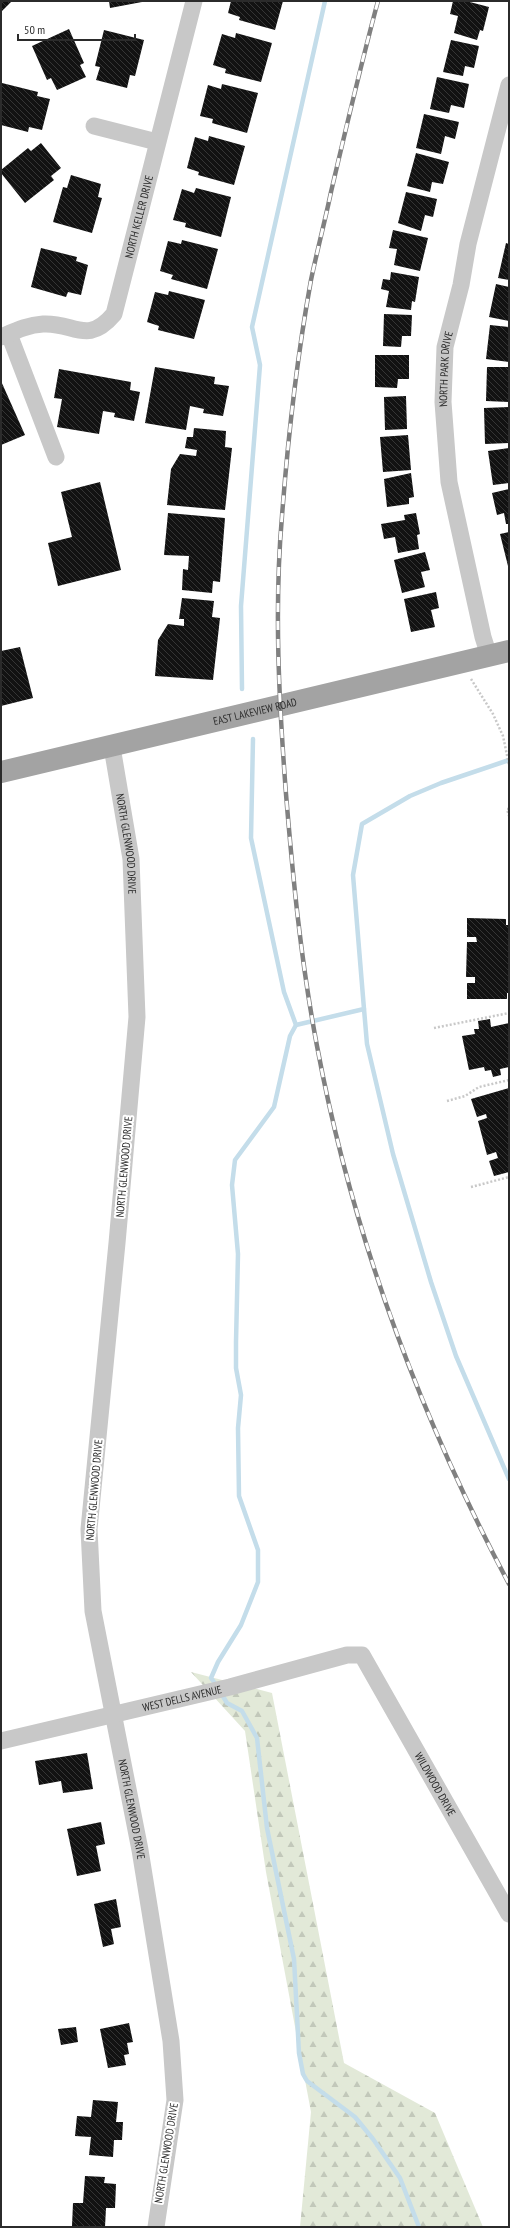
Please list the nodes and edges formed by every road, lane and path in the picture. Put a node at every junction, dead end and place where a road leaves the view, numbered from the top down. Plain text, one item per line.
1 (194, 1) edge
2 (509, 85) edge
3 (94, 126) dead end
4 (157, 142) junction
5 (5, 335) edge
6 (56, 457) dead end
7 (499, 654) edge
8 (463, 662) junction
9 (112, 747) junction
10 (509, 765) edge
11 (1, 772) edge
12 (509, 809) edge
13 (509, 816) edge
14 (509, 1013) edge
15 (434, 1028) dead end
16 (509, 1080) edge
17 (446, 1101) dead end
18 (509, 1177) edge
19 (471, 1187) dead end
20 (362, 1655) joint
21 (113, 1714) junction
22 (1, 1741) edge
23 (509, 1914) edge
24 (156, 2227) edge

1 - 4 street, NORTH KELLER DRIVE
2 - 7 street, NORTH PARK DRIVE
3 - 4 street
4 - 5 street, NORTH KELLER DRIVE
5 - 6 street
7 - 8 main road, EAST LAKEVIEW ROAD
8 - 9 main road, EAST LAKEVIEW ROAD
8 - 10 path
9 - 11 main road, EAST LAKEVIEW ROAD
9 - 21 street, NORTH GLENWOOD DRIVE
12 - 13 path
14 - 15 path
16 - 17 path
18 - 19 path
20 - 21 street, WEST DELLS AVENUE
20 - 23 street, WILDWOOD DRIVE
21 - 22 street, WEST DELLS AVENUE
21 - 24 street, NORTH GLENWOOD DRIVE

